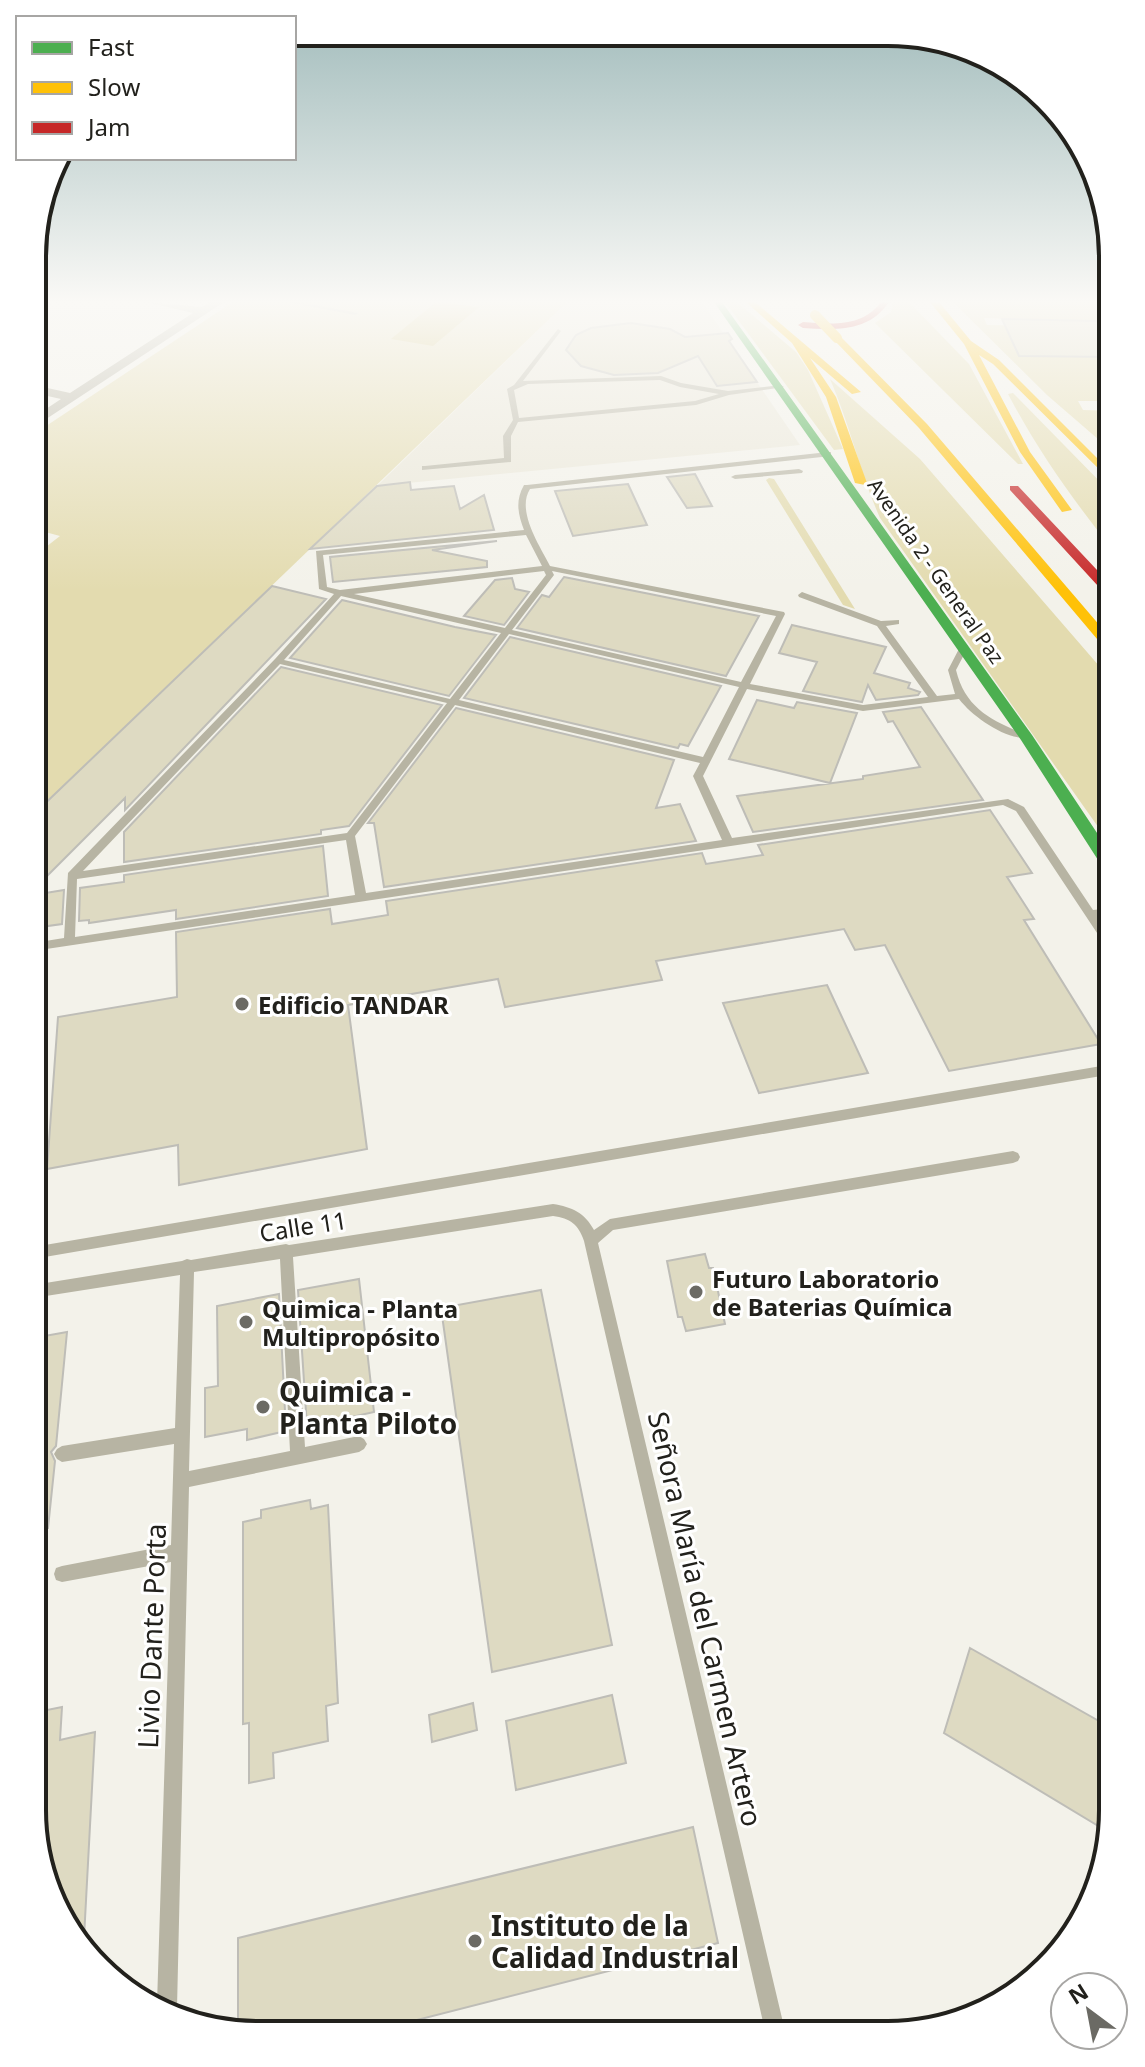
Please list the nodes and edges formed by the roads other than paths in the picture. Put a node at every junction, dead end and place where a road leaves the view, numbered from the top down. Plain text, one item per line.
1 (73, 398) edge
2 (512, 398) edge
3 (716, 398) edge
4 (789, 398) edge
5 (831, 398) edge
6 (863, 398) edge
7 (896, 398) edge
8 (996, 398) edge
9 (1032, 398) edge
10 (871, 405) dead end
11 (46, 415) edge
12 (516, 420) junction
13 (904, 434) dead end
14 (828, 454) junction
15 (759, 461) junction
16 (1099, 466) edge
17 (425, 468) dead end
18 (799, 471) dead end
19 (999, 473) dead end
20 (767, 474) junction
21 (735, 477) dead end
22 (873, 520) junction
23 (530, 532) junction
24 (1019, 537) junction
25 (1099, 557) edge
26 (548, 568) junction
27 (1099, 580) edge
28 (339, 593) junction
29 (802, 595) dead end
30 (896, 622) dead end
31 (880, 624) junction
32 (506, 630) junction
33 (1099, 632) edge
34 (964, 647) junction
35 (278, 661) junction
36 (745, 686) junction
37 (960, 696) junction
38 (934, 699) junction
39 (450, 703) junction
40 (1027, 738) junction
41 (705, 761) junction
42 (350, 836) junction
43 (728, 842) junction
44 (1099, 849) edge
45 (72, 876) junction
46 (361, 897) junction
47 (1099, 913) edge
48 (1091, 914) junction
49 (1099, 926) edge
50 (69, 942) junction
51 (46, 945) edge
52 (1099, 1071) edge
53 (1013, 1157) dead end
54 (579, 1218) joint
55 (591, 1241) junction
56 (286, 1250) junction
57 (46, 1251) edge
58 (187, 1265) junction
59 (46, 1289) edge
60 (182, 1435) junction
61 (359, 1444) dead end
62 (62, 1454) dead end
63 (298, 1457) junction
64 (181, 1481) junction
65 (179, 1552) junction
66 (62, 1574) dead end
67 (167, 2001) edge
68 (773, 2021) edge

1 - 11 street
2 - 12 lane
3 - 12 lane
4 - 14 main road, Avenida 2 - General Paz
5 - 22 main road
6 - 10 main road
7 - 24 main road, bridge
8 - 25 main road
9 - 16 main road
12 - 17 lane
13 - 24 main road
14 - 15 lane
14 - 22 main road, Avenida 2 - General Paz
15 - 20 lane
15 - 23 lane
18 - 20 lane
19 - 27 main road
20 - 21 lane
22 - 34 main road, Avenida 2 - General Paz
23 - 26 lane
23 - 28 lane
24 - 33 main road
26 - 28 lane
26 - 32 lane
26 - 36 lane
28 - 32 lane
28 - 35 lane
29 - 31 lane
30 - 31 lane
31 - 38 lane
32 - 36 lane
32 - 39 lane
34 - 37 lane
34 - 40 main road, Avenida 2 - General Paz
35 - 39 lane
35 - 45 lane
36 - 38 lane
36 - 41 lane
37 - 38 lane
37 - 40 lane
39 - 41 lane
39 - 42 lane
40 - 44 main road, Avenida 2 - General Paz
41 - 43 lane
42 - 45 lane
42 - 46 lane
43 - 46 lane
43 - 48 lane
45 - 50 lane
46 - 50 lane
47 - 48 lane
48 - 49 lane
50 - 51 lane
52 - 57 lane
53 - 55 lane
54 - 55 lane, Señora María del Carmen Artero
54 - 56 lane, Calle 11
55 - 68 lane, Señora María del Carmen Artero
56 - 58 lane, Calle 11
56 - 63 lane
58 - 59 lane, Calle 11
58 - 60 lane, Livio Dante Porta
60 - 62 lane
60 - 64 lane, Livio Dante Porta
61 - 63 lane
63 - 64 lane
64 - 65 lane, Livio Dante Porta
65 - 66 lane
65 - 67 lane, Livio Dante Porta

